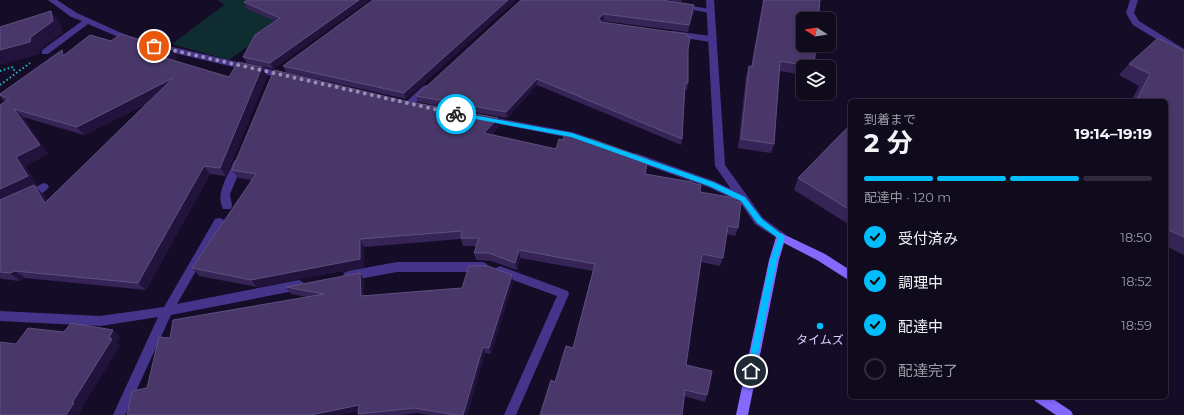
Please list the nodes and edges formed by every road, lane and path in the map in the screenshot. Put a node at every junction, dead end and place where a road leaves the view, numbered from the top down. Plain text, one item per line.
1 (52, 0) edge
2 (710, 0) edge
3 (1134, 0) edge
4 (674, 5) edge
5 (710, 11) junction
6 (87, 21) junction
7 (665, 33) edge
8 (711, 39) junction
9 (138, 42) edge
10 (154, 46) edge
11 (45, 52) dead end
12 (1184, 53) edge
13 (22, 68) dead end
14 (0, 71) edge
15 (15, 74) junction
16 (295, 78) edge
17 (431, 84) edge
18 (0, 85) edge
19 (422, 107) edge
20 (480, 118) edge
21 (594, 143) edge
22 (243, 152) edge
23 (623, 153) edge
24 (44, 187) dead end
25 (19, 199) edge
26 (743, 199) junction
27 (227, 206) dead end
28 (219, 222) dead end
29 (781, 237) junction
30 (848, 275) edge
31 (335, 278) edge
32 (312, 283) edge
33 (167, 311) junction
34 (0, 316) edge
35 (1042, 399) edge
36 (119, 415) edge
37 (510, 415) edge
38 (742, 415) edge
39 (1067, 415) edge

1 - 6 street
2 - 5 street
3 - 12 street
4 - 5 street
5 - 8 street
6 - 9 street
6 - 11 street
7 - 8 street
8 - 26 street
10 - 16 street
13 - 15 path
14 - 15 path
15 - 18 path
17 - 19 street
20 - 21 street
22 - 27 street
23 - 26 street
24 - 25 street
26 - 29 street
28 - 33 street
29 - 30 street
29 - 38 street
31 - 37 street
32 - 33 street
33 - 34 street
33 - 36 street
35 - 39 street

